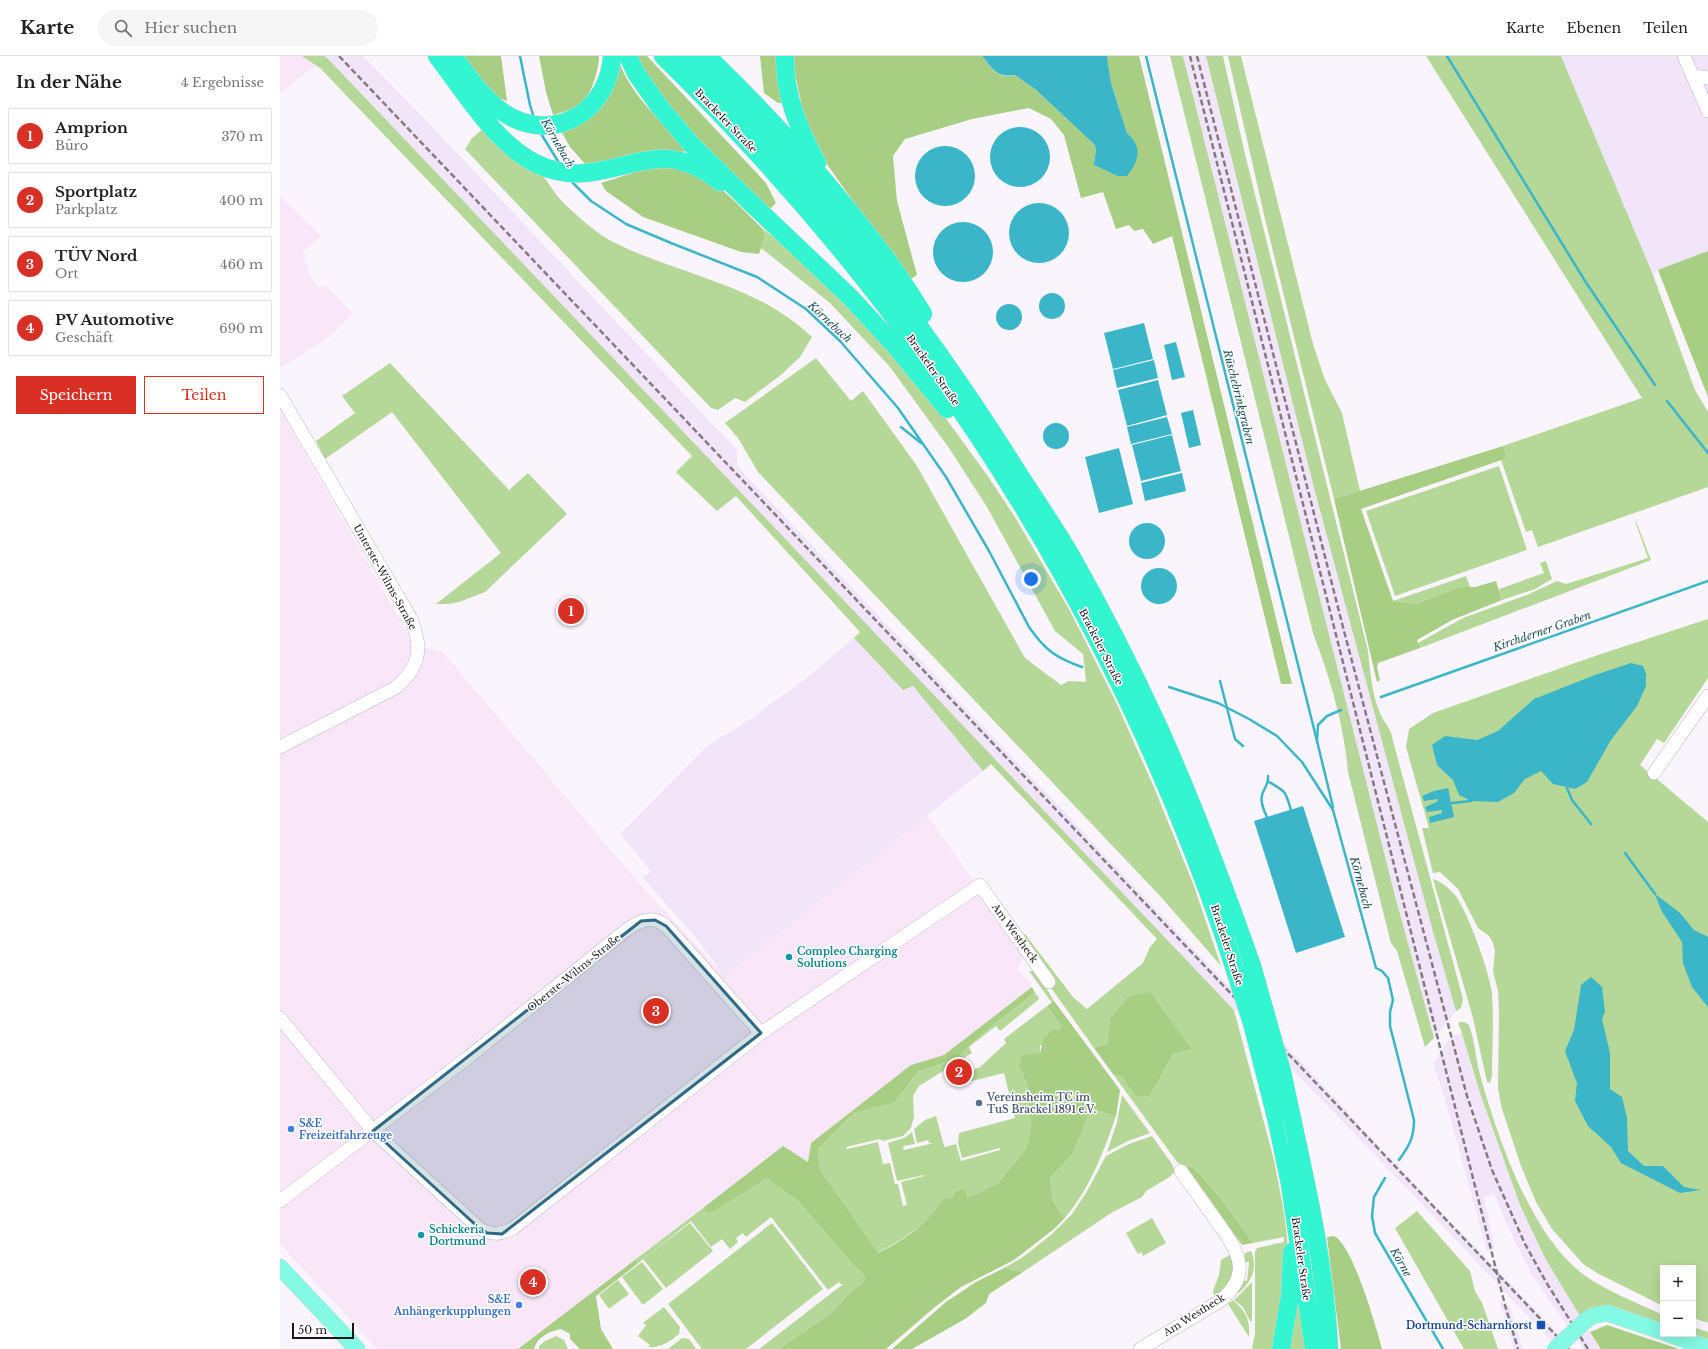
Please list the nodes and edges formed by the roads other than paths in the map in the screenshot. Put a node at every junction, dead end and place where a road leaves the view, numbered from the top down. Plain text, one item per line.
1 (437, 56) edge
2 (453, 56) edge
3 (612, 56) edge
4 (628, 56) edge
5 (663, 56) edge
6 (685, 56) edge
7 (707, 56) edge
8 (785, 56) edge
9 (1684, 56) edge
10 (1693, 76) junction
11 (1708, 78) edge
12 (481, 102) junction
13 (1708, 111) edge
14 (835, 195) junction
15 (749, 201) junction
16 (280, 395) edge
17 (1021, 477) junction
18 (1029, 516) junction
19 (1708, 696) edge
20 (280, 747) edge
21 (1654, 773) dead end
22 (1049, 982) dead end
23 (280, 1018) edge
24 (761, 1033) junction
25 (374, 1131) junction
26 (1181, 1171) dead end
27 (1290, 1184) junction
28 (280, 1201) edge
29 (280, 1267) edge
30 (1328, 1328) junction
31 (1660, 1331) edge
32 (1677, 1337) edge
33 (1708, 1348) edge
34 (357, 1349) edge
35 (1140, 1349) edge
36 (1281, 1349) edge
37 (1314, 1349) edge
38 (1329, 1349) edge
39 (1334, 1349) edge
40 (1555, 1349) edge

1 - 12 highway
2 - 12 highway
3 - 12 highway
4 - 15 highway
5 - 18 highway, Brackeler Straße
6 - 17 highway, Brackeler Straße
7 - 14 highway
8 - 14 highway
9 - 10 street
10 - 11 street
10 - 13 street
12 - 15 highway
14 - 17 highway
15 - 18 highway
16 - 20 street, Unterste-Wilms-Straße
17 - 30 highway, Brackeler Straße, bridge
18 - 27 highway, Brackeler Straße, bridge
19 - 21 street
22 - 24 street, Am Westheck
23 - 25 street
24 - 25 street
24 - 25 street, Oberste-Wilms-Straße
25 - 28 street, Oberste-Wilms-Straße
26 - 35 street, Am Westheck
27 - 36 highway
27 - 37 highway, Brackeler Straße
29 - 34 main road
30 - 38 highway, Brackeler Straße
30 - 39 highway
31 - 40 main road, bridge
32 - 33 main road

